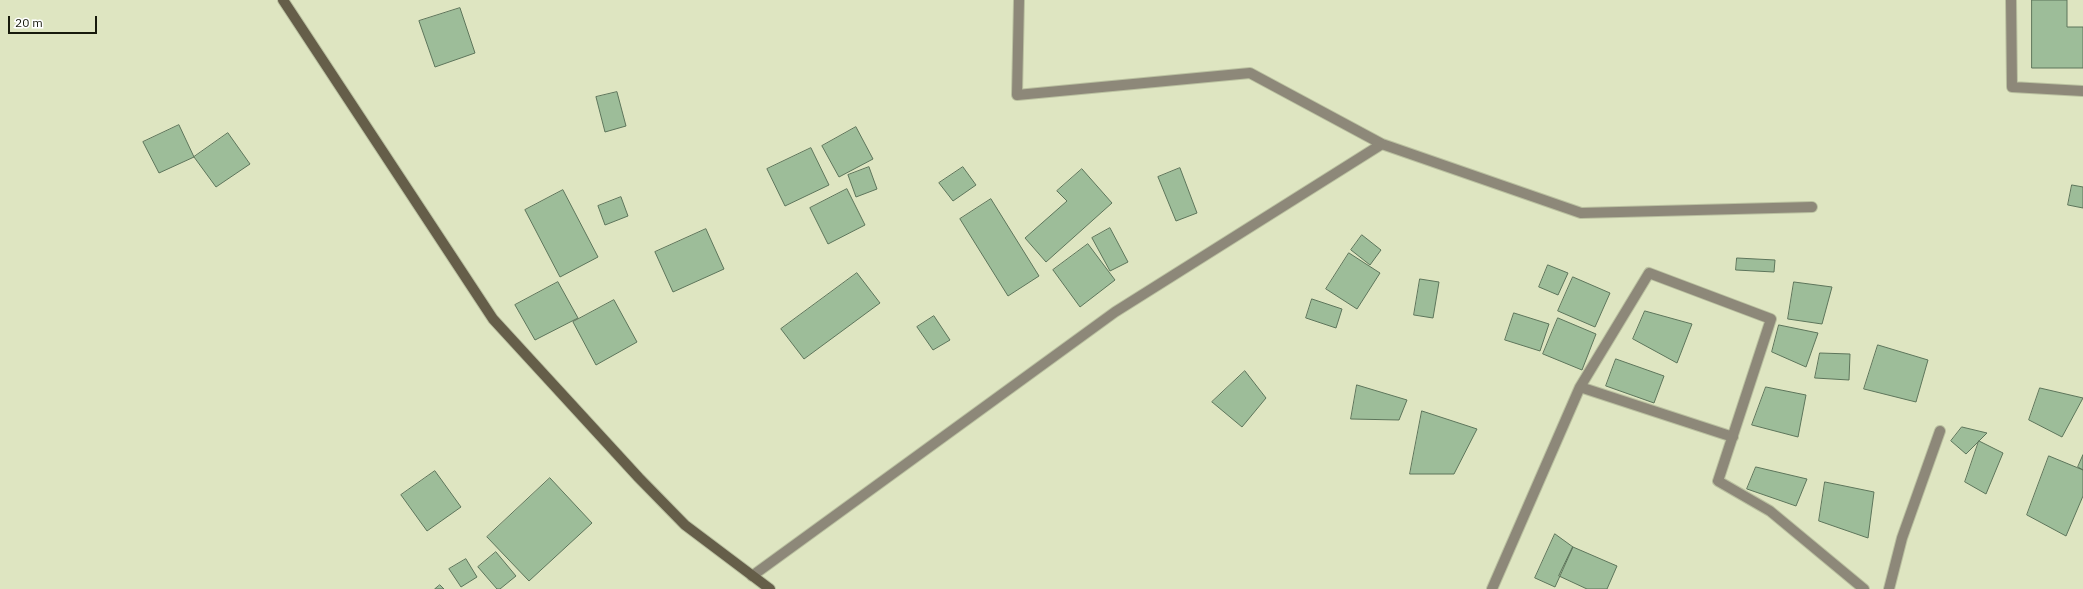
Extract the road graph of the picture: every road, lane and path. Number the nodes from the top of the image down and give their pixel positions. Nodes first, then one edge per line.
1 (283, 0) edge
2 (1018, 0) edge
3 (2011, 0) edge
4 (2083, 91) edge
5 (1382, 144) junction
6 (1812, 207) dead end
7 (1580, 387) junction
8 (1940, 431) dead end
9 (1733, 437) junction
10 (752, 576) junction
11 (770, 589) edge
12 (1492, 589) edge
13 (1864, 589) edge
14 (1889, 589) edge

1 - 10 street
2 - 5 street
3 - 4 street
5 - 6 street
5 - 10 street
7 - 9 street
7 - 9 street
7 - 12 street
8 - 14 street
9 - 13 street
10 - 11 street

